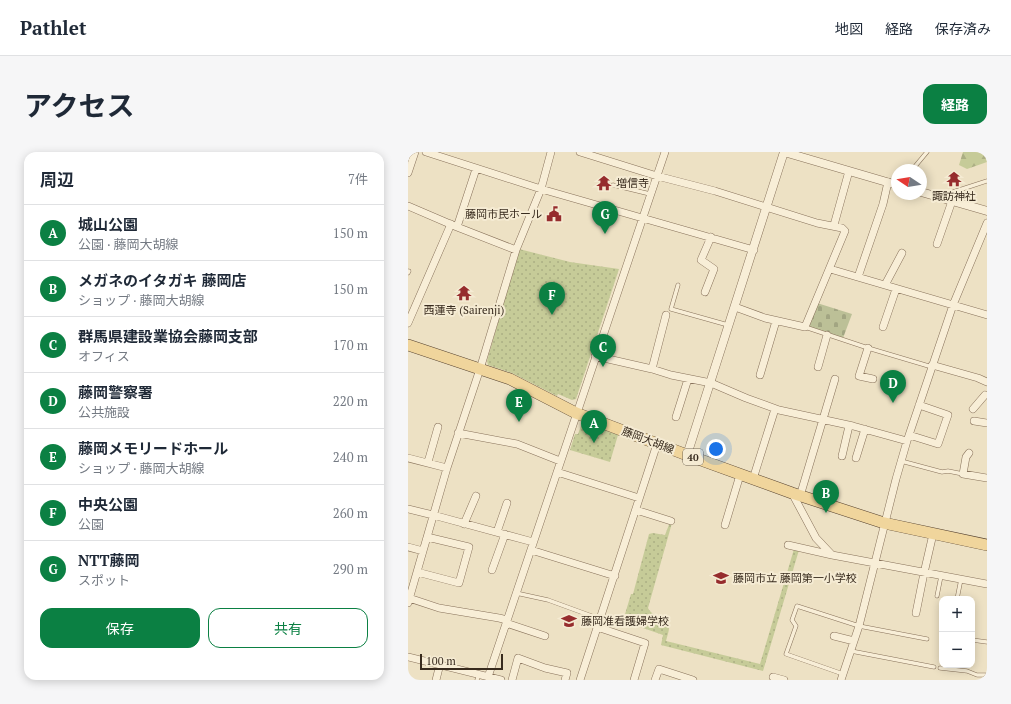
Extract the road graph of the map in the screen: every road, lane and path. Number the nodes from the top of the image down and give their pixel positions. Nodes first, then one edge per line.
1 (415, 152) edge
2 (426, 152) edge
3 (551, 152) edge
4 (580, 152) edge
5 (665, 152) edge
6 (784, 152) edge
7 (927, 152) edge
8 (917, 164) edge
9 (476, 169) junction
10 (849, 171) junction
11 (408, 173) edge
12 (656, 176) junction
13 (987, 181) edge
14 (888, 182) junction
15 (891, 183) edge
16 (613, 185) dead end
17 (541, 189) junction
18 (650, 194) junction
19 (927, 194) edge
20 (949, 200) junction
21 (408, 206) edge
22 (767, 208) junction
23 (987, 211) edge
24 (642, 217) junction
25 (987, 223) edge
26 (834, 225) junction
27 (454, 226) junction
28 (711, 237) junction
29 (937, 244) dead end
30 (516, 250) junction
31 (754, 250) junction
32 (902, 253) dead end
33 (830, 270) junction
34 (858, 278) junction
35 (678, 285) dead end
36 (885, 285) junction
37 (896, 289) junction
38 (705, 292) dead end
39 (412, 304) edge
40 (953, 305) junction
41 (735, 307) junction
42 (666, 315) dead end
43 (987, 315) edge
44 (776, 321) junction
45 (408, 323) edge
46 (729, 325) junction
47 (805, 327) junction
48 (883, 327) dead end
49 (827, 334) junction
50 (408, 345) edge
51 (868, 348) junction
52 (595, 356) junction
53 (932, 366) junction
54 (818, 367) dead end
55 (480, 368) junction
56 (652, 369) junction
57 (760, 375) dead end
58 (688, 379) junction
59 (835, 379) dead end
60 (873, 380) dead end
61 (987, 382) edge
62 (711, 383) junction
63 (987, 388) edge
64 (986, 396) edge
65 (919, 406) junction
66 (775, 409) junction
67 (973, 409) dead end
68 (576, 412) junction
69 (676, 418) dead end
70 (823, 420) junction
71 (974, 421) dead end
72 (987, 423) edge
73 (849, 426) junction
74 (438, 427) dead end
75 (865, 430) junction
76 (458, 433) junction
77 (908, 438) junction
78 (657, 444) junction
79 (969, 453) dead end
80 (687, 455) junction
81 (842, 456) dead end
82 (408, 458) edge
83 (856, 458) dead end
84 (560, 461) junction
85 (901, 461) junction
86 (428, 462) junction
87 (447, 468) junction
88 (557, 472) junction
89 (963, 474) junction
90 (740, 475) junction
91 (987, 478) edge
92 (753, 479) junction
93 (796, 494) junction
94 (476, 496) dead end
95 (639, 498) junction
96 (507, 503) dead end
97 (408, 509) edge
98 (636, 510) junction
99 (433, 515) junction
100 (671, 521) dead end
101 (884, 523) junction
102 (464, 524) junction
103 (725, 525) dead end
104 (497, 532) junction
105 (505, 534) junction
106 (933, 534) junction
107 (427, 537) junction
108 (788, 545) dead end
109 (987, 545) edge
110 (532, 546) junction
111 (408, 547) edge
112 (423, 551) junction
113 (832, 555) junction
114 (875, 564) junction
115 (492, 570) dead end
116 (417, 572) junction
117 (924, 573) junction
118 (615, 576) junction
119 (941, 576) junction
120 (961, 580) junction
121 (987, 584) edge
122 (516, 593) junction
123 (937, 596) dead end
124 (958, 596) edge
125 (409, 600) edge
126 (916, 613) dead end
127 (600, 619) junction
128 (507, 622) junction
129 (859, 626) junction
130 (597, 627) junction
131 (545, 636) dead end
132 (834, 636) dead end
133 (927, 639) dead end
134 (975, 640) edge
135 (854, 641) junction
136 (987, 642) edge
137 (851, 651) junction
138 (408, 657) edge
139 (440, 664) junction
140 (934, 667) dead end
141 (940, 668) dead end
142 (987, 675) edge
143 (478, 677) edge
144 (488, 677) junction
145 (773, 677) dead end
146 (842, 677) edge
147 (436, 680) edge
148 (501, 680) edge
149 (512, 680) edge
150 (565, 680) edge
151 (580, 680) edge
152 (634, 680) edge
153 (655, 680) edge
154 (693, 680) edge
155 (784, 680) edge

1 - 11 street
2 - 9 street
3 - 17 street
4 - 12 street
5 - 12 street
6 - 10 street
6 - 22 street
7 - 8 lane
9 - 17 street
9 - 27 street
10 - 14 street
10 - 26 street
12 - 18 street
12 - 22 street
13 - 20 lane
14 - 15 street
14 - 34 street
16 - 18 lane
17 - 24 street
17 - 30 street
18 - 24 street
19 - 20 street
20 - 23 street
20 - 29 street
21 - 27 street
22 - 26 street
22 - 31 street
24 - 28 street
24 - 52 street
25 - 40 street
26 - 33 street
27 - 30 street
27 - 39 street
28 - 31 street
28 - 38 street
30 - 55 street
31 - 41 street
32 - 36 street
33 - 34 street
33 - 47 street
34 - 36 street
35 - 46 lane
36 - 37 street
37 - 40 street
37 - 48 street
39 - 45 street
40 - 43 street
40 - 53 street
41 - 44 street
41 - 46 street
42 - 56 street
44 - 47 street
44 - 57 street
46 - 62 street
47 - 49 lane
49 - 51 lane
49 - 54 street
50 - 55 main road, 藤岡大胡線 / 40
51 - 53 lane
51 - 60 street
52 - 56 street
52 - 68 street
53 - 61 street
53 - 65 street
55 - 68 main road, 藤岡大胡線 / 40
55 - 76 street
56 - 58 street
58 - 62 street
58 - 69 street
59 - 70 street
62 - 66 street
62 - 80 street
63 - 64 street
64 - 67 street
65 - 77 street
65 - 77 street
66 - 70 street
66 - 92 street
68 - 78 main road, 藤岡大胡線 / 40
68 - 84 street
70 - 73 street
70 - 93 street
71 - 72 street
73 - 75 street
73 - 81 street
74 - 86 street
75 - 77 street
75 - 83 street
76 - 84 street
76 - 87 street
77 - 85 street
78 - 80 main road, 藤岡大胡線 / 40
78 - 95 street
79 - 89 street
80 - 90 main road, 藤岡大胡線 / 40
82 - 86 street
84 - 88 street
85 - 89 lane
85 - 101 street
86 - 87 street
87 - 99 street
88 - 95 street
88 - 110 street
89 - 91 street
90 - 92 main road, 藤岡大胡線 / 40
90 - 103 street
92 - 93 main road, 藤岡大胡線 / 40
93 - 101 main road, 藤岡大胡線 / 40
93 - 113 street
94 - 102 street
95 - 98 street
96 - 104 street
97 - 99 street
98 - 100 street
98 - 118 street
99 - 102 street
99 - 107 street
101 - 106 main road, 藤岡大胡線 / 40
101 - 114 street
102 - 104 street
104 - 105 street
105 - 110 street
105 - 115 street
106 - 109 main road, 藤岡大胡線 / 40
106 - 117 street
107 - 112 street
107 - 116 street
108 - 113 street
110 - 118 street
110 - 122 street
111 - 112 street
112 - 116 street
113 - 114 street
114 - 117 street
114 - 129 street
116 - 125 street
117 - 119 street
117 - 126 street
118 - 127 street
119 - 120 street
119 - 123 lane
120 - 121 street
120 - 124 lane
122 - 127 lane
122 - 128 street
125 - 128 street
127 - 130 street
128 - 131 street
128 - 144 street
129 - 133 lane
129 - 135 street
129 - 146 lane
130 - 151 street
130 - 152 street
132 - 135 street
134 - 136 lane
135 - 137 street
137 - 140 lane
137 - 146 street
138 - 139 street
139 - 143 street
139 - 147 street
141 - 142 lane
143 - 144 street
144 - 148 street
145 - 155 street
149 - 150 street
153 - 154 street

